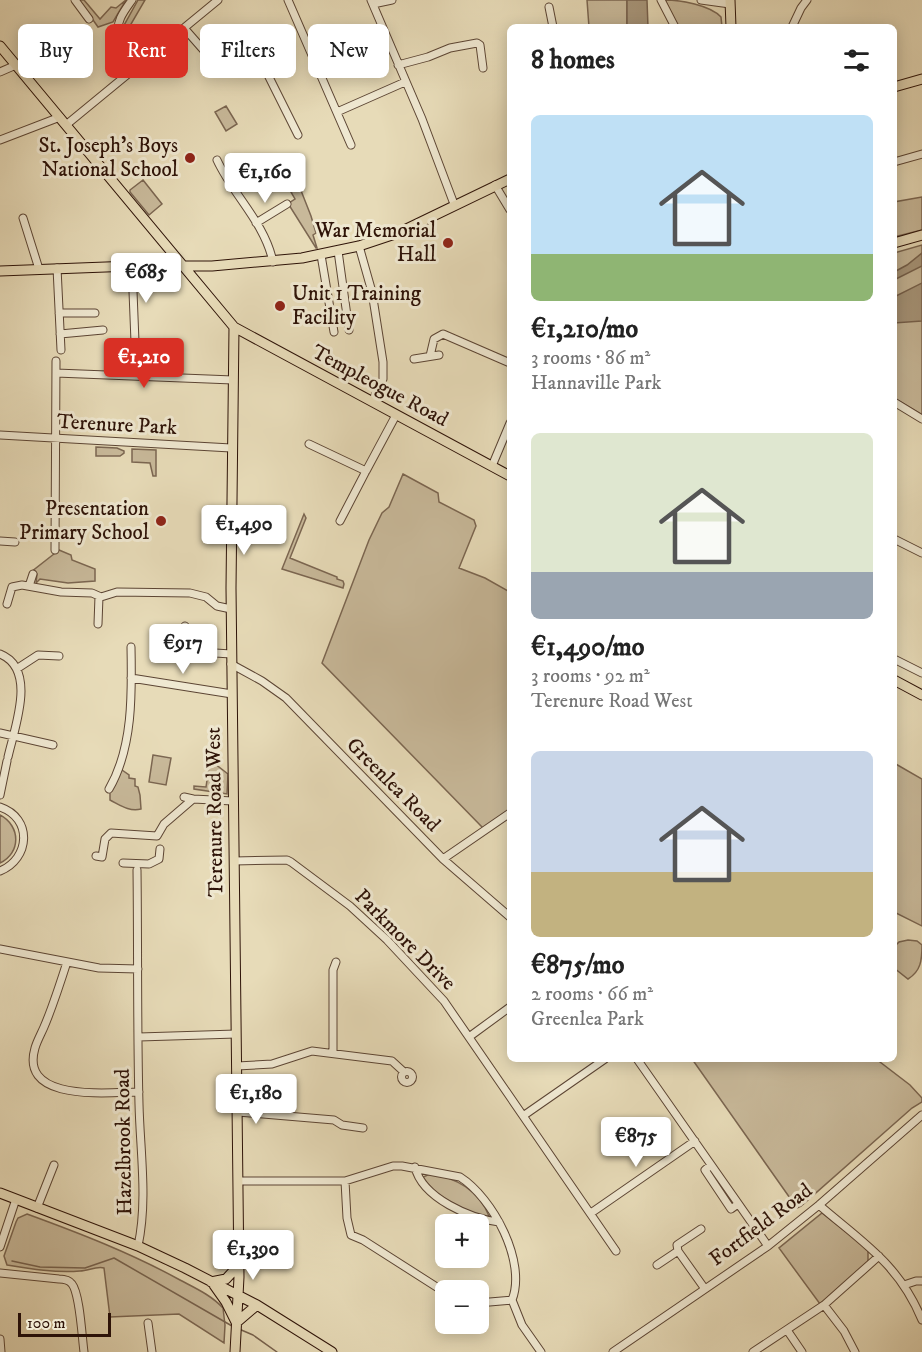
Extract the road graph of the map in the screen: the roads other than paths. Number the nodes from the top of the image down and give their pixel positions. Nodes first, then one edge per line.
1 (75, 0) edge
2 (132, 0) edge
3 (218, 0) edge
4 (288, 0) edge
5 (392, 0) edge
6 (662, 0) edge
7 (701, 0) edge
8 (807, 0) edge
9 (372, 2) edge
10 (730, 2) edge
11 (549, 7) dead end
12 (89, 19) dead end
13 (118, 24) edge
14 (552, 24) edge
15 (674, 24) edge
16 (731, 24) edge
17 (793, 24) edge
18 (188, 26) edge
19 (188, 32) edge
20 (0, 46) edge
21 (16, 65) junction
22 (398, 65) junction
23 (483, 68) dead end
24 (0, 72) edge
25 (120, 78) edge
26 (922, 79) edge
27 (405, 82) junction
28 (897, 86) edge
29 (337, 112) junction
30 (63, 121) junction
31 (298, 135) dead end
32 (0, 140) edge
33 (351, 145) dead end
34 (922, 154) edge
35 (217, 160) dead end
36 (897, 161) edge
37 (507, 179) edge
38 (495, 185) junction
39 (287, 204) dead end
40 (454, 204) junction
41 (507, 205) edge
42 (23, 218) dead end
43 (256, 223) junction
44 (922, 236) edge
45 (897, 242) edge
46 (359, 246) junction
47 (338, 251) junction
48 (321, 255) junction
49 (273, 262) junction
50 (132, 266) junction
51 (183, 266) junction
52 (212, 266) junction
53 (57, 268) junction
54 (39, 269) junction
55 (0, 271) edge
56 (199, 285) junction
57 (59, 313) junction
58 (95, 313) dead end
59 (234, 327) junction
60 (103, 330) dead end
61 (349, 330) dead end
62 (334, 332) dead end
63 (60, 334) junction
64 (135, 342) dead end
65 (61, 350) dead end
66 (439, 355) dead end
67 (430, 356) junction
68 (414, 359) dead end
69 (57, 361) dead end
70 (507, 362) edge
71 (56, 373) junction
72 (233, 380) junction
73 (372, 402) junction
74 (897, 404) edge
75 (396, 415) junction
76 (922, 419) edge
77 (507, 430) edge
78 (0, 435) edge
79 (56, 439) junction
80 (309, 444) dead end
81 (231, 448) junction
82 (492, 466) junction
83 (366, 471) junction
84 (507, 474) edge
85 (340, 521) dead end
86 (897, 540) edge
87 (0, 542) edge
88 (15, 542) dead end
89 (55, 550) dead end
90 (922, 553) edge
91 (33, 574) dead end
92 (29, 586) junction
93 (99, 596) junction
94 (7, 604) dead end
95 (231, 609) junction
96 (98, 624) dead end
97 (185, 626) dead end
98 (131, 647) dead end
99 (0, 654) edge
100 (59, 656) dead end
101 (231, 659) junction
102 (897, 660) edge
103 (18, 668) junction
104 (922, 673) edge
105 (253, 677) junction
106 (131, 678) junction
107 (232, 679) junction
108 (897, 682) edge
109 (232, 694) junction
110 (922, 695) edge
111 (0, 734) edge
112 (12, 736) junction
113 (53, 745) dead end
114 (109, 789) dead end
115 (0, 795) edge
116 (184, 797) dead end
117 (193, 799) junction
118 (233, 801) junction
119 (0, 807) edge
120 (507, 815) edge
121 (160, 849) dead end
122 (96, 856) dead end
123 (443, 859) junction
124 (234, 861) junction
125 (123, 863) dead end
126 (137, 870) dead end
127 (0, 871) edge
128 (507, 914) edge
129 (0, 950) edge
130 (67, 962) junction
131 (336, 962) dead end
132 (138, 969) junction
133 (507, 1009) edge
134 (236, 1034) junction
135 (469, 1036) junction
136 (139, 1037) junction
137 (333, 1053) junction
138 (601, 1062) edge
139 (639, 1062) edge
140 (237, 1066) junction
141 (404, 1072) dead end
142 (139, 1092) junction
143 (238, 1112) junction
144 (922, 1115) edge
145 (523, 1116) junction
146 (363, 1128) dead end
147 (695, 1141) junction
148 (54, 1165) dead end
149 (415, 1167) junction
150 (238, 1181) junction
151 (345, 1181) junction
152 (0, 1193) edge
153 (16, 1199) junction
154 (819, 1206) junction
155 (37, 1208) junction
156 (591, 1213) junction
157 (499, 1222) junction
158 (701, 1229) dead end
159 (138, 1246) junction
160 (768, 1246) junction
161 (0, 1247) edge
162 (616, 1251) dead end
163 (678, 1251) junction
164 (879, 1256) junction
165 (657, 1265) dead end
166 (238, 1266) junction
167 (0, 1274) edge
168 (922, 1281) edge
169 (211, 1282) junction
170 (904, 1285) junction
171 (435, 1286) edge
172 (705, 1289) junction
173 (239, 1296) junction
174 (512, 1300) junction
175 (489, 1303) edge
176 (257, 1305) junction
177 (824, 1305) junction
178 (922, 1320) edge
179 (148, 1323) dead end
180 (237, 1327) junction
181 (787, 1330) junction
182 (0, 1339) edge
183 (1, 1352) edge
184 (84, 1352) edge
185 (152, 1352) edge
186 (235, 1352) edge
187 (332, 1352) edge
188 (541, 1352) edge
189 (613, 1352) edge
190 (753, 1352) edge
191 (802, 1352) edge
192 (855, 1352) edge

1 - 12 street
2 - 13 street
3 - 18 street
4 - 29 street
5 - 9 street
6 - 15 street
7 - 10 street
8 - 17 street
9 - 22 street
10 - 16 main road
11 - 14 street
19 - 31 street
20 - 21 main road
21 - 24 street
21 - 30 main road
22 - 23 street
22 - 27 street
25 - 30 street
26 - 28 main road
27 - 29 street
27 - 40 street
29 - 33 street
30 - 32 street
30 - 51 main road
34 - 36 street
35 - 43 street
37 - 38 main road
38 - 40 main road
38 - 41 street
39 - 43 street
40 - 46 main road
42 - 54 street
43 - 49 street
44 - 45 main road
46 - 47 main road
46 - 73 street
47 - 48 main road
47 - 61 street
48 - 49 main road
48 - 62 street
49 - 52 main road
50 - 51 main road
50 - 53 main road
50 - 64 street
51 - 52 main road
51 - 56 main road
52 - 56 main road
53 - 54 main road
53 - 57 street
54 - 55 main road
56 - 59 main road
57 - 58 street
57 - 63 street
59 - 72 main road, Terenure Road West
59 - 73 main road, Templeogue Road
60 - 63 street
63 - 65 street
66 - 67 street
67 - 68 street
67 - 70 street
69 - 71 street
71 - 72 street
71 - 79 street
72 - 81 main road, Terenure Road West
73 - 75 main road, Templeogue Road
74 - 76 street
75 - 82 main road, Templeogue Road
75 - 83 street
77 - 82 street
78 - 79 street, Terenure Park
79 - 81 street, Terenure Park
79 - 89 street
80 - 83 street
81 - 95 main road, Terenure Road West
82 - 84 main road, Templeogue Road
83 - 85 street
86 - 90 street
87 - 88 street
91 - 92 street
92 - 93 street
92 - 94 street
93 - 95 street
93 - 96 street
95 - 101 main road, Terenure Road West
97 - 101 street
98 - 106 street
99 - 103 street
100 - 103 street
101 - 105 street, Greenlea Road
101 - 107 main road, Terenure Road West
102 - 104 street
103 - 112 street
105 - 107 street
105 - 123 street, Greenlea Road
106 - 109 street
106 - 114 street
107 - 109 main road, Terenure Road West
108 - 110 main road
109 - 118 main road, Terenure Road West
111 - 112 street
112 - 113 street
112 - 115 street
116 - 117 street
117 - 118 street
117 - 122 street
118 - 124 main road, Terenure Road West
119 - 127 street
120 - 123 street
121 - 125 street
123 - 128 street, Greenlea Road
124 - 134 main road, Terenure Road West
124 - 135 street, Parkmore Drive
126 - 132 street, Hazelbrook Road
129 - 130 street
130 - 132 street
130 - 142 street
131 - 137 street
132 - 136 street, Hazelbrook Road
133 - 135 street
134 - 136 street
134 - 140 main road, Terenure Road West
135 - 145 street, Parkmore Drive
136 - 142 street, Hazelbrook Road
137 - 140 street
137 - 141 street
138 - 145 street
139 - 147 street
140 - 143 main road, Terenure Road West
142 - 159 street, Hazelbrook Road
143 - 146 street
143 - 150 main road, Terenure Road West
144 - 154 street, Fortfield Road
145 - 156 street, Parkmore Drive
147 - 156 street
147 - 160 street
148 - 155 street
149 - 151 street
149 - 157 street
149 - 157 street
150 - 151 street
150 - 166 main road, Terenure Road West
151 - 171 street
152 - 153 main road
153 - 155 main road
153 - 161 street
154 - 160 street, Fortfield Road
154 - 164 street
155 - 159 main road
156 - 162 street, Parkmore Drive
157 - 174 street
158 - 163 street
159 - 169 main road
160 - 172 street, Fortfield Road
163 - 165 street
163 - 172 street
164 - 170 street
164 - 177 street
166 - 169 main road
166 - 173 main road, Terenure Road West
167 - 184 street
168 - 170 street
169 - 173 main road
169 - 180 main road
170 - 178 street
172 - 189 street, Fortfield Road
173 - 176 main road
173 - 180 main road, Terenure Road West
174 - 175 street
174 - 188 street
176 - 180 main road
176 - 187 main road
177 - 181 street
177 - 192 street
179 - 185 street
180 - 186 main road, Terenure Road West
181 - 190 street
181 - 191 street
182 - 183 street

